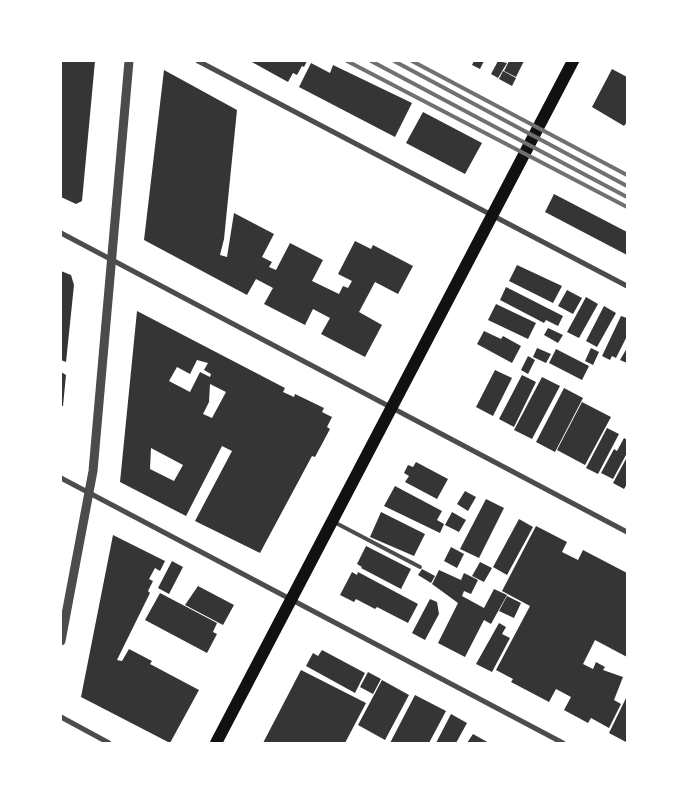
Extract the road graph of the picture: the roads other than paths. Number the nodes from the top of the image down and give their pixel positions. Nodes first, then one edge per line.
1 (129, 61) edge
2 (198, 61) edge
3 (573, 61) edge
4 (492, 216) junction
5 (61, 233) edge
6 (111, 259) junction
7 (627, 286) edge
8 (392, 408) junction
9 (61, 478) edge
10 (89, 492) junction
11 (332, 521) junction
12 (627, 532) edge
13 (420, 567) dead end
14 (291, 599) junction
15 (61, 641) edge
16 (61, 718) edge
17 (109, 743) edge
18 (216, 743) edge
19 (563, 743) edge

1 - 6 street
2 - 4 street
3 - 4 main road
4 - 7 street
4 - 8 main road
5 - 6 street
6 - 8 street
6 - 10 street
8 - 11 main road
8 - 12 street
9 - 10 street
10 - 14 street
10 - 15 street
11 - 13 lane
11 - 14 main road
14 - 18 main road
14 - 19 street
16 - 17 street

